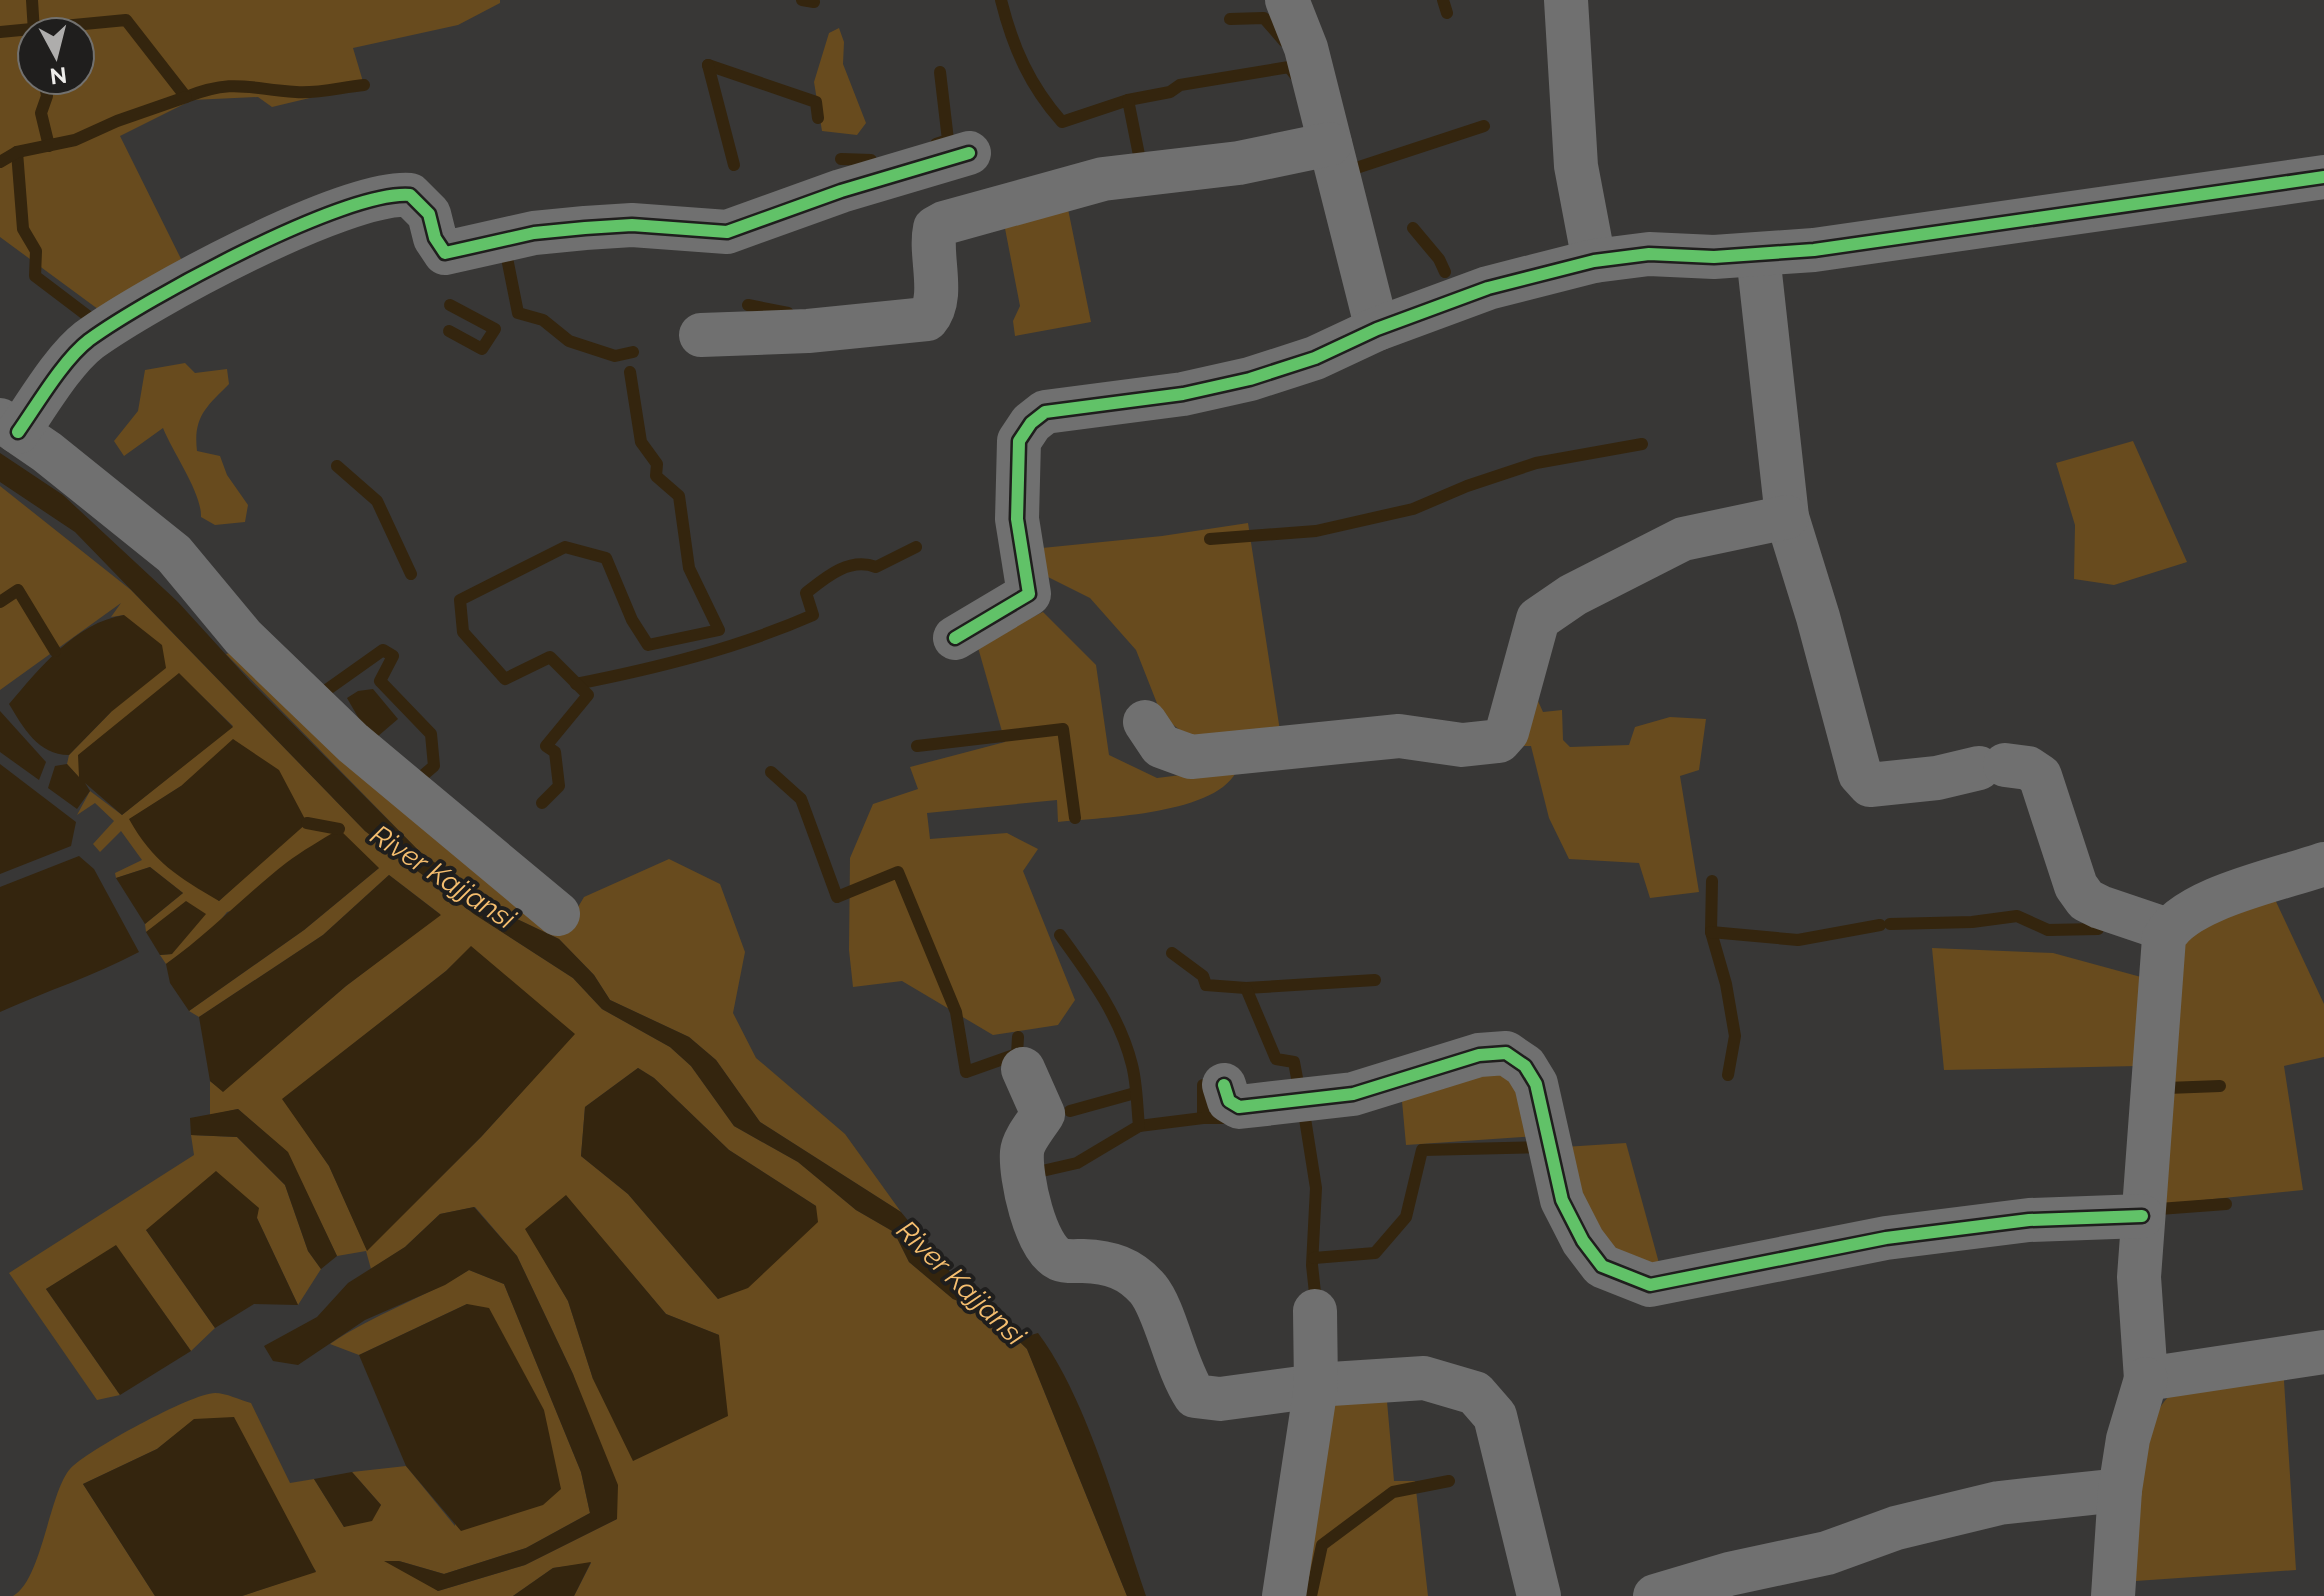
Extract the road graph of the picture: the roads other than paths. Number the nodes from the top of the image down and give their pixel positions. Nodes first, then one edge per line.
1 (1287, 0) edge
2 (1566, 0) edge
3 (1330, 144) junction
4 (969, 153) dead end
5 (2324, 177) edge
6 (1758, 255) junction
7 (1594, 261) junction
8 (1377, 329) junction
9 (701, 335) dead end
10 (9, 426) edge
11 (1787, 517) junction
12 (955, 638) dead end
13 (1145, 722) dead end
14 (2324, 864) edge
15 (558, 914) dead end
16 (2168, 930) junction
17 (1023, 1069) dead end
18 (1224, 1085) dead end
19 (2142, 1216) junction
20 (1315, 1311) dead end
21 (2324, 1352) edge
22 (2146, 1379) junction
23 (1316, 1386) junction
24 (2120, 1490) junction
25 (1284, 1596) edge
26 (1539, 1596) edge
27 (1655, 1596) edge
28 (2113, 1596) edge

1 - 3 street
2 - 7 street
3 - 8 street
3 - 9 street
4 - 10 street
5 - 6 street
6 - 7 street
6 - 11 street
7 - 8 street
8 - 12 street
10 - 15 street
11 - 13 street
11 - 16 street
14 - 16 street
16 - 19 street
17 - 23 street
18 - 19 street
19 - 22 street
20 - 23 street
21 - 22 street
22 - 24 street
23 - 25 street
23 - 26 street
24 - 27 street
24 - 28 street

